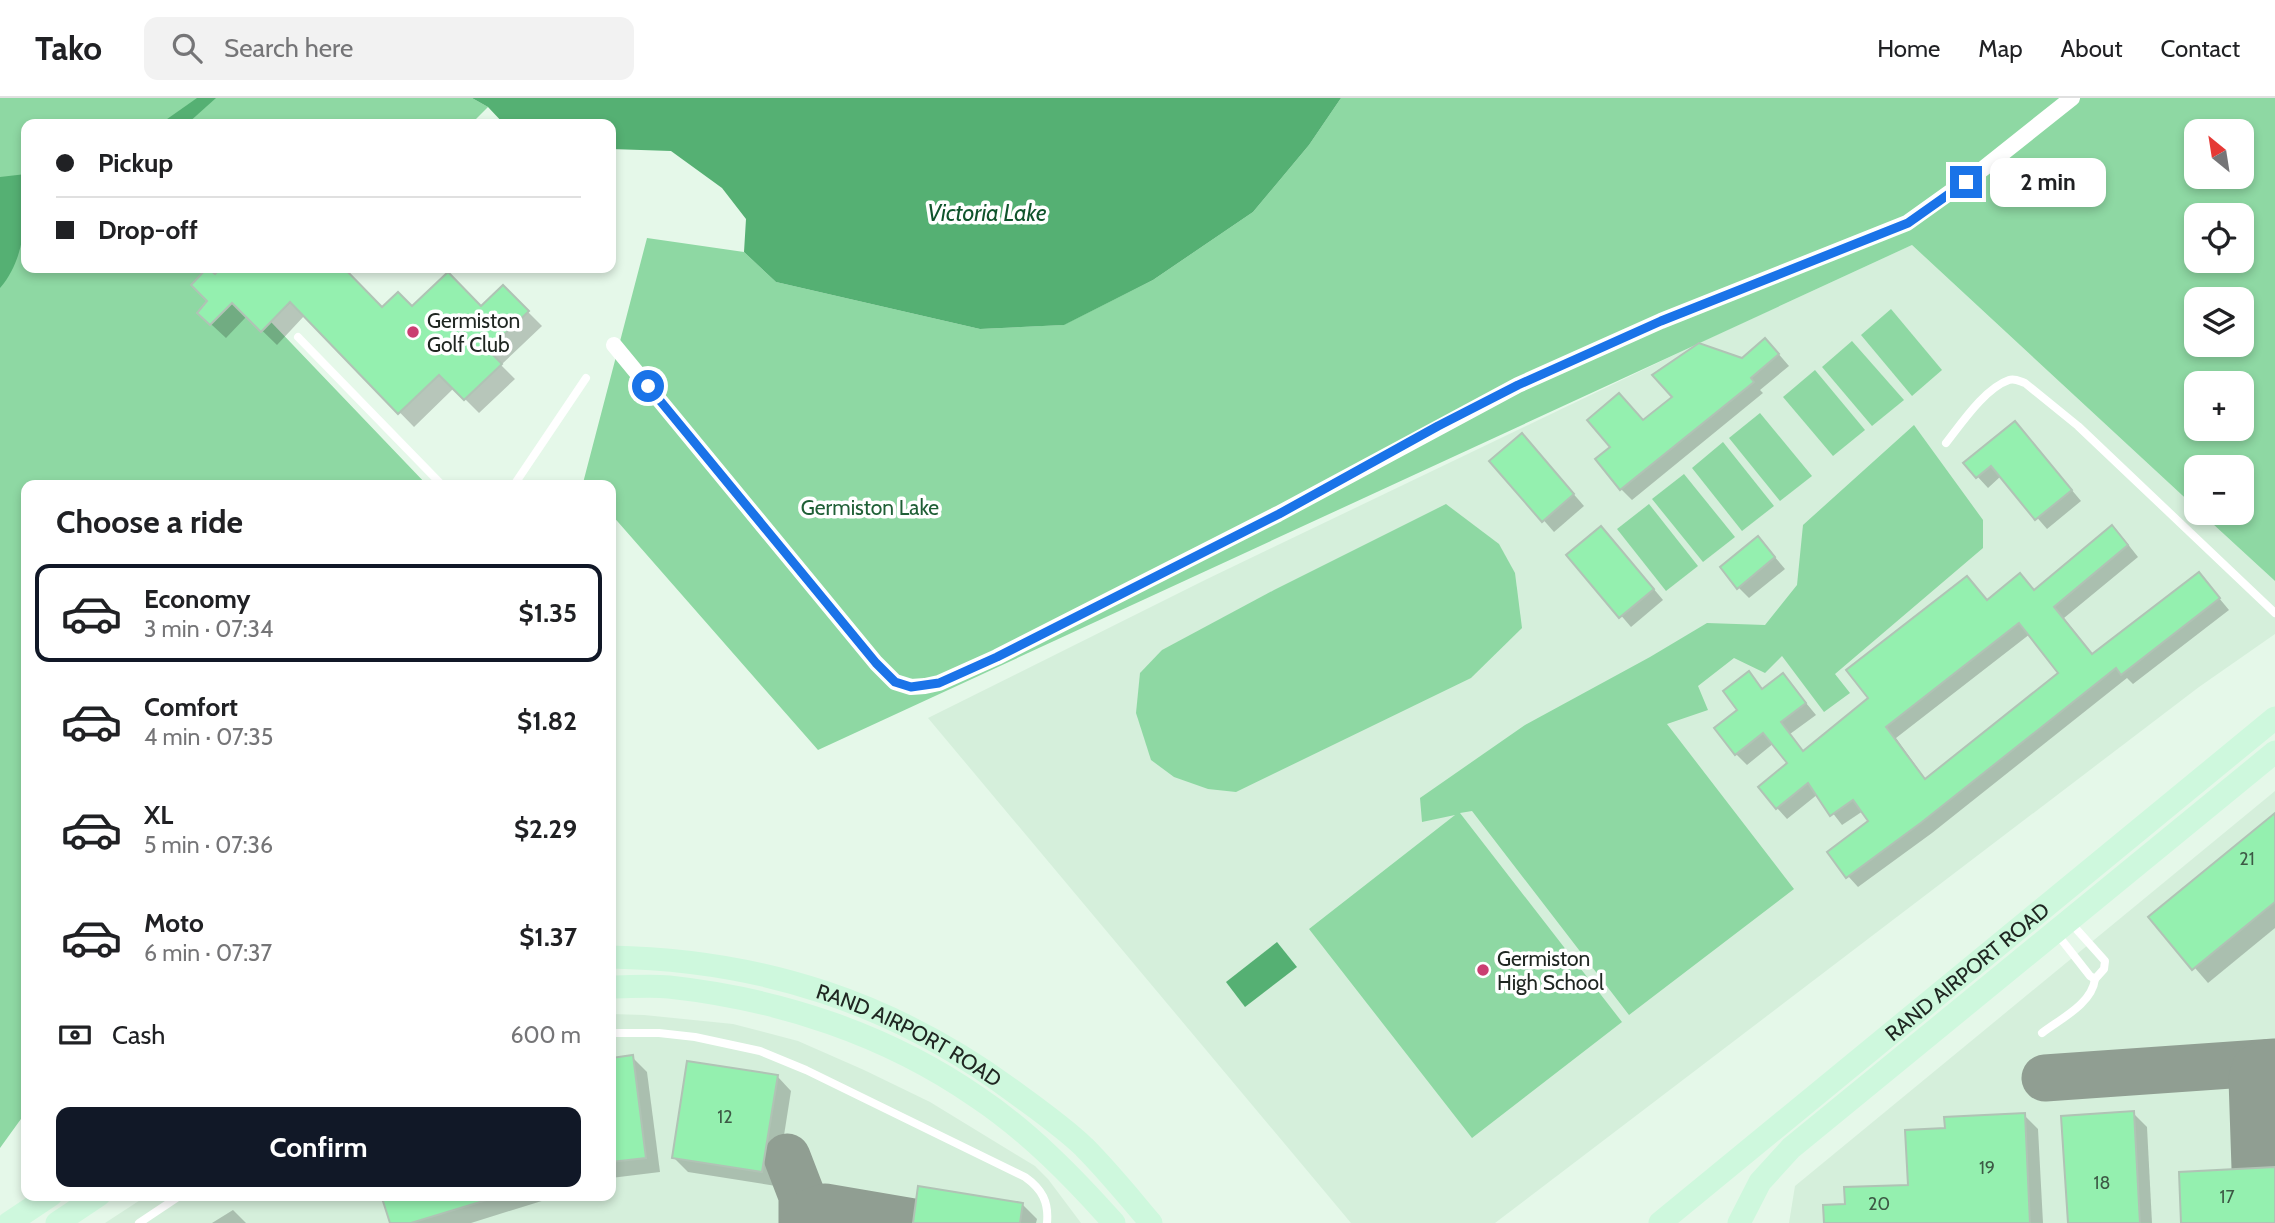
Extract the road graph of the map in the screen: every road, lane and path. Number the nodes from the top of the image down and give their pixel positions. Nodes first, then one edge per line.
1 (2072, 98) edge
2 (298, 337) dead end
3 (614, 345) dead end
4 (586, 378) dead end
5 (1946, 443) dead end
6 (437, 480) edge
7 (517, 480) edge
8 (2275, 613) edge
9 (2275, 718) edge
10 (2275, 752) edge
11 (2033, 916) junction
12 (2067, 922) junction
13 (616, 957) edge
14 (2095, 979) junction
15 (616, 987) edge
16 (616, 1033) edge
17 (2042, 1033) dead end
18 (42, 1201) edge
19 (88, 1201) edge
20 (172, 1201) edge
21 (9, 1223) edge
22 (57, 1223) edge
23 (139, 1223) edge
24 (1047, 1223) edge
25 (1114, 1223) edge
26 (1151, 1223) edge
27 (1660, 1223) edge
28 (1739, 1223) edge

1 - 3 street
2 - 6 lane
4 - 7 lane
5 - 8 lane
9 - 11 street, RAND AIRPORT ROAD
10 - 12 street, RAND AIRPORT ROAD
11 - 12 street
11 - 27 street, RAND AIRPORT ROAD
12 - 14 lane
12 - 14 lane
12 - 28 street, RAND AIRPORT ROAD
13 - 26 street, RAND AIRPORT ROAD
14 - 17 lane
15 - 25 street, RAND AIRPORT ROAD
16 - 24 lane
18 - 21 street
19 - 22 street
20 - 23 lane

